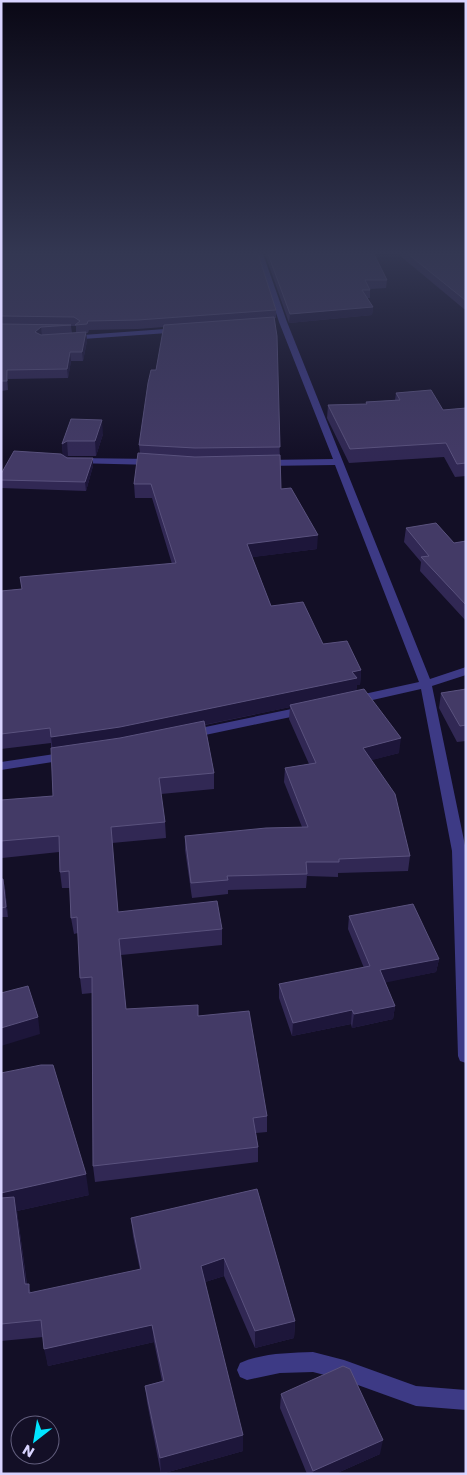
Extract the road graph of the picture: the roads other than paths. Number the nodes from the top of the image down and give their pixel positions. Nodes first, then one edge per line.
1 (279, 323) edge
2 (192, 329) edge
3 (60, 334) edge
4 (68, 461) edge
5 (166, 462) edge
6 (339, 462) junction
7 (253, 464) edge
8 (466, 671) edge
9 (426, 684) junction
10 (341, 702) edge
11 (322, 706) edge
12 (180, 736) edge
13 (84, 754) edge
14 (1, 766) edge
15 (464, 937) edge
16 (466, 1056) edge
17 (246, 1370) dead end
18 (466, 1400) edge

1 - 6 street
2 - 3 street
4 - 5 street
6 - 7 street
6 - 9 street
8 - 9 street
9 - 10 street
9 - 15 street
11 - 12 street
13 - 14 street
15 - 16 street
17 - 18 street

